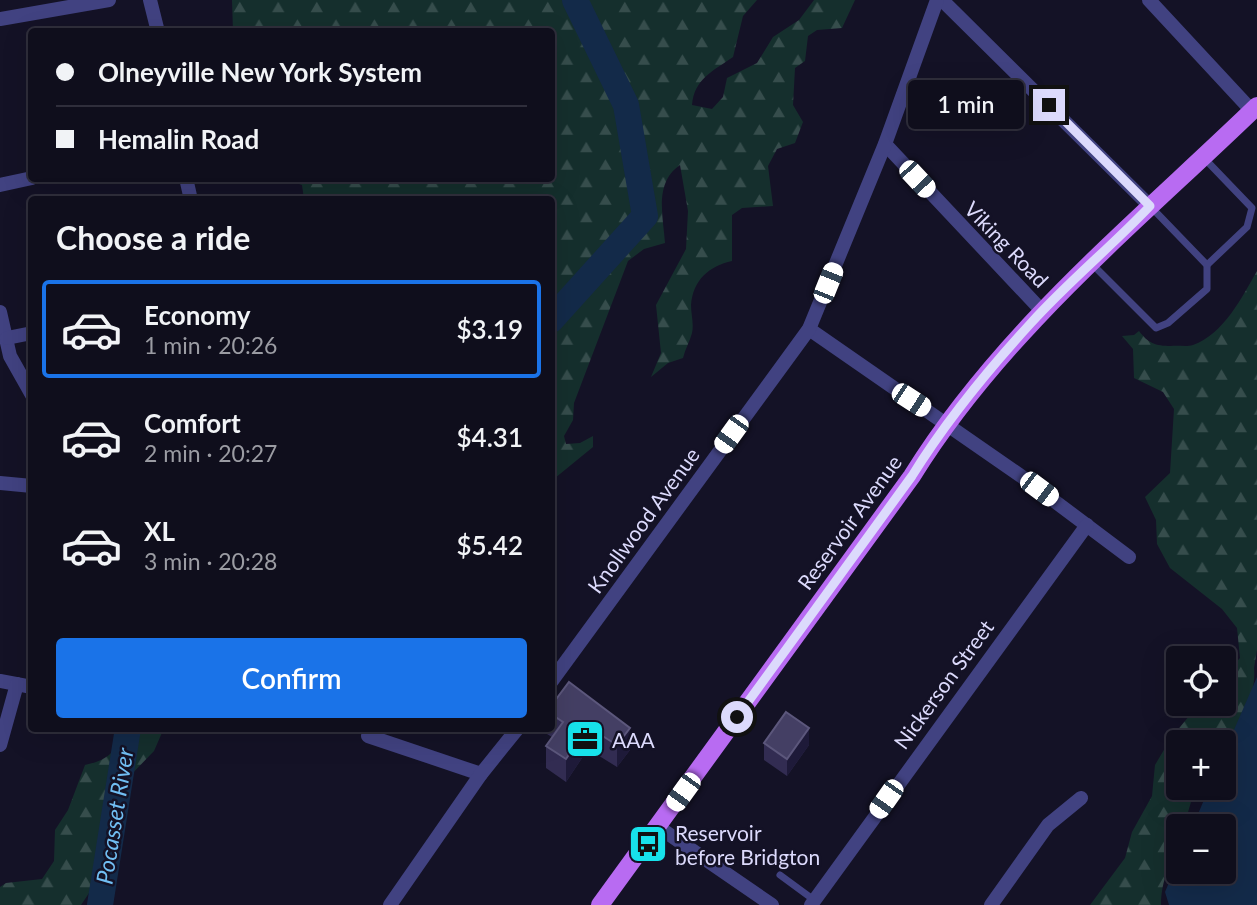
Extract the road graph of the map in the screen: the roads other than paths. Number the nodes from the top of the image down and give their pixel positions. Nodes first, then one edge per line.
1 (109, 0) edge
2 (150, 0) edge
3 (937, 0) edge
4 (942, 0) edge
5 (1149, 0) edge
6 (0, 19) edge
7 (157, 28) edge
8 (1254, 108) edge
9 (885, 144) junction
10 (1203, 156) junction
11 (28, 179) edge
12 (0, 185) edge
13 (1150, 206) junction
14 (1091, 264) junction
15 (1207, 265) junction
16 (1042, 311) junction
17 (3, 325) edge
18 (809, 330) junction
19 (28, 332) edge
20 (28, 389) edge
21 (948, 424) junction
22 (0, 482) edge
23 (28, 486) edge
24 (1087, 525) junction
25 (1129, 557) dead end
26 (555, 677) edge
27 (0, 681) edge
28 (24, 685) edge
29 (515, 732) edge
30 (368, 736) dead end
31 (0, 745) edge
32 (481, 774) junction
33 (1081, 798) dead end
34 (657, 827) junction
35 (780, 875) dead end
36 (745, 889) junction
37 (813, 903) edge
38 (390, 905) edge
39 (600, 905) edge
40 (748, 905) edge
41 (772, 905) edge
42 (990, 905) edge

1 - 6 street
2 - 7 street
3 - 9 street, Knollwood Avenue
4 - 13 street
5 - 8 street
8 - 10 main road, Reservoir Avenue
9 - 16 street, Viking Road
9 - 18 street, Knollwood Avenue
10 - 13 main road, Reservoir Avenue
10 - 15 lane
11 - 12 street
13 - 14 main road, Reservoir Avenue
13 - 15 lane
14 - 15 lane
14 - 16 main road, Reservoir Avenue
16 - 21 main road, Reservoir Avenue
17 - 19 street
17 - 20 street
18 - 21 street
18 - 26 street, Knollwood Avenue
21 - 24 street
21 - 34 main road, Reservoir Avenue
22 - 23 street
24 - 25 street
24 - 37 street, Nickerson Street
27 - 28 street
28 - 31 street
29 - 32 street
30 - 32 street
32 - 38 street
33 - 42 street
34 - 36 street
34 - 39 main road, Reservoir Avenue
35 - 37 lane
36 - 40 street
36 - 41 street

